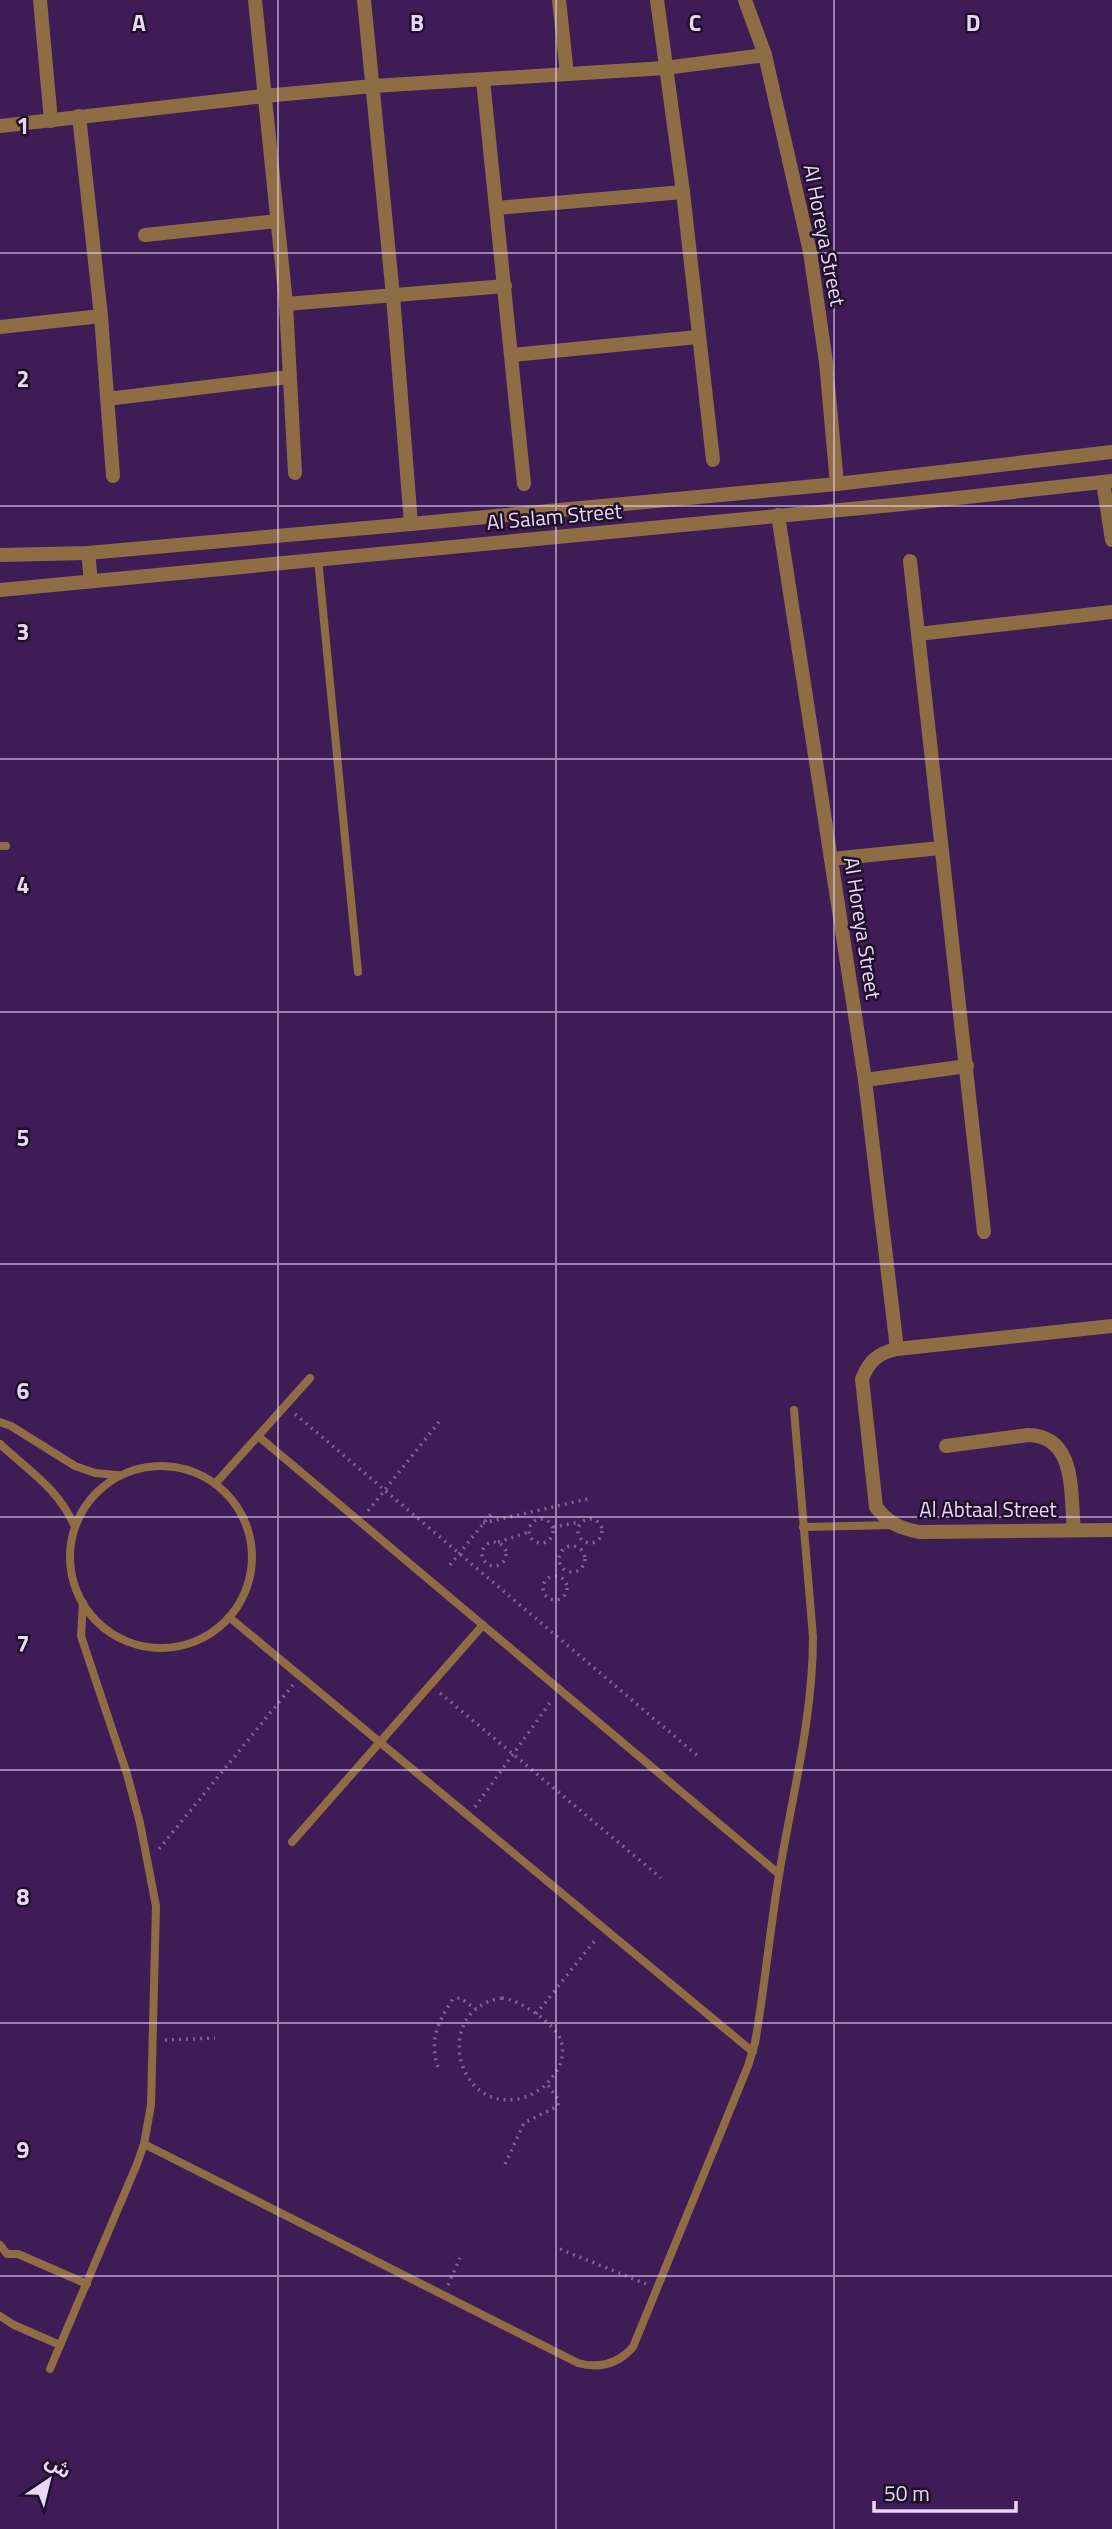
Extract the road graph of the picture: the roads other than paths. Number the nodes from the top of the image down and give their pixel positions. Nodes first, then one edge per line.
1 (40, 0) edge
2 (255, 0) edge
3 (364, 0) edge
4 (559, 0) edge
5 (657, 0) edge
6 (745, 0) edge
7 (765, 55) junction
8 (665, 68) junction
9 (567, 74) junction
10 (484, 80) junction
11 (373, 86) junction
12 (264, 96) junction
13 (79, 116) junction
14 (51, 121) junction
15 (0, 126) edge
16 (683, 192) junction
17 (497, 208) junction
18 (277, 221) junction
19 (145, 235) dead end
20 (505, 286) junction
21 (393, 296) junction
22 (286, 304) junction
23 (101, 316) junction
24 (0, 327) edge
25 (698, 337) junction
26 (512, 355) junction
27 (289, 377) junction
28 (107, 399) junction
29 (1112, 452) edge
30 (713, 460) dead end
31 (295, 473) dead end
32 (113, 476) dead end
33 (1107, 481) edge
34 (524, 484) dead end
35 (837, 484) junction
36 (778, 515) junction
37 (411, 524) junction
38 (1112, 540) edge
39 (88, 553) junction
40 (0, 555) edge
41 (318, 559) junction
42 (910, 561) dead end
43 (91, 581) junction
44 (0, 590) edge
45 (1112, 612) edge
46 (918, 634) junction
47 (940, 848) junction
48 (831, 859) junction
49 (358, 972) dead end
50 (967, 1066) junction
51 (865, 1080) junction
52 (984, 1232) dead end
53 (1112, 1326) edge
54 (897, 1349) junction
55 (310, 1378) dead end
56 (794, 1410) dead end
57 (0, 1422) edge
58 (258, 1436) junction
59 (0, 1444) edge
60 (946, 1446) dead end
61 (120, 1475) junction
62 (215, 1484) junction
63 (894, 1525) junction
64 (75, 1527) junction
65 (803, 1527) junction
66 (1074, 1530) junction
67 (1112, 1530) edge
68 (83, 1603) junction
69 (229, 1617) junction
70 (483, 1625) junction
71 (380, 1742) junction
72 (292, 1842) dead end
73 (779, 1874) junction
74 (753, 2052) junction
75 (144, 2144) junction
76 (0, 2245) edge
77 (7, 2255) junction
78 (0, 2261) edge
79 (87, 2284) junction
80 (0, 2316) edge
81 (60, 2345) junction
82 (50, 2369) dead end

1 - 14 street
2 - 12 street
3 - 11 street
4 - 9 street
5 - 8 street
6 - 7 street, Al Horeya Street
7 - 8 street
7 - 35 street, Al Horeya Street
8 - 9 street
8 - 16 street
9 - 10 street
10 - 11 street
10 - 17 street
11 - 12 street
11 - 21 street
12 - 13 street
12 - 18 street
13 - 14 street
13 - 23 street
14 - 15 street
16 - 17 street
16 - 25 street
17 - 20 street
18 - 19 street
18 - 22 street
20 - 21 street
20 - 26 street
21 - 22 street
21 - 37 street
22 - 27 street
23 - 24 street
23 - 28 street
25 - 26 street
25 - 30 street
26 - 34 street
27 - 28 street
27 - 31 street
28 - 32 street
29 - 35 street, Al Salam Street
33 - 36 street, Al Salam Street
33 - 38 street
35 - 37 street, Al Salam Street
36 - 41 street, Al Salam Street
36 - 48 street, Al Horeya Street
37 - 39 street, Al Salam Street
39 - 40 street, Al Salam Street
39 - 43 street
41 - 43 street, Al Salam Street
41 - 49 lane
42 - 46 street
43 - 44 street, Al Salam Street
45 - 46 street
46 - 47 street
47 - 48 street
47 - 50 street
48 - 51 street, Al Horeya Street
50 - 51 street
50 - 52 street
51 - 54 street, Al Horeya Street
53 - 54 street
54 - 63 street, Al Abtaal Street
55 - 58 lane
56 - 65 lane
57 - 61 lane
58 - 62 lane
58 - 70 lane
59 - 64 lane
60 - 66 street
61 - 62 lane
61 - 64 lane
62 - 69 lane
63 - 65 lane
63 - 66 street, Al Abtaal Street
64 - 68 lane
65 - 73 lane
66 - 67 street, Al Abtaal Street
68 - 69 lane
68 - 75 lane
69 - 71 lane
70 - 71 lane
70 - 73 lane
71 - 72 lane
71 - 74 lane
73 - 74 lane
74 - 75 lane
75 - 79 lane
76 - 77 lane
77 - 78 lane
77 - 79 lane
79 - 81 lane
80 - 81 lane
81 - 82 lane

